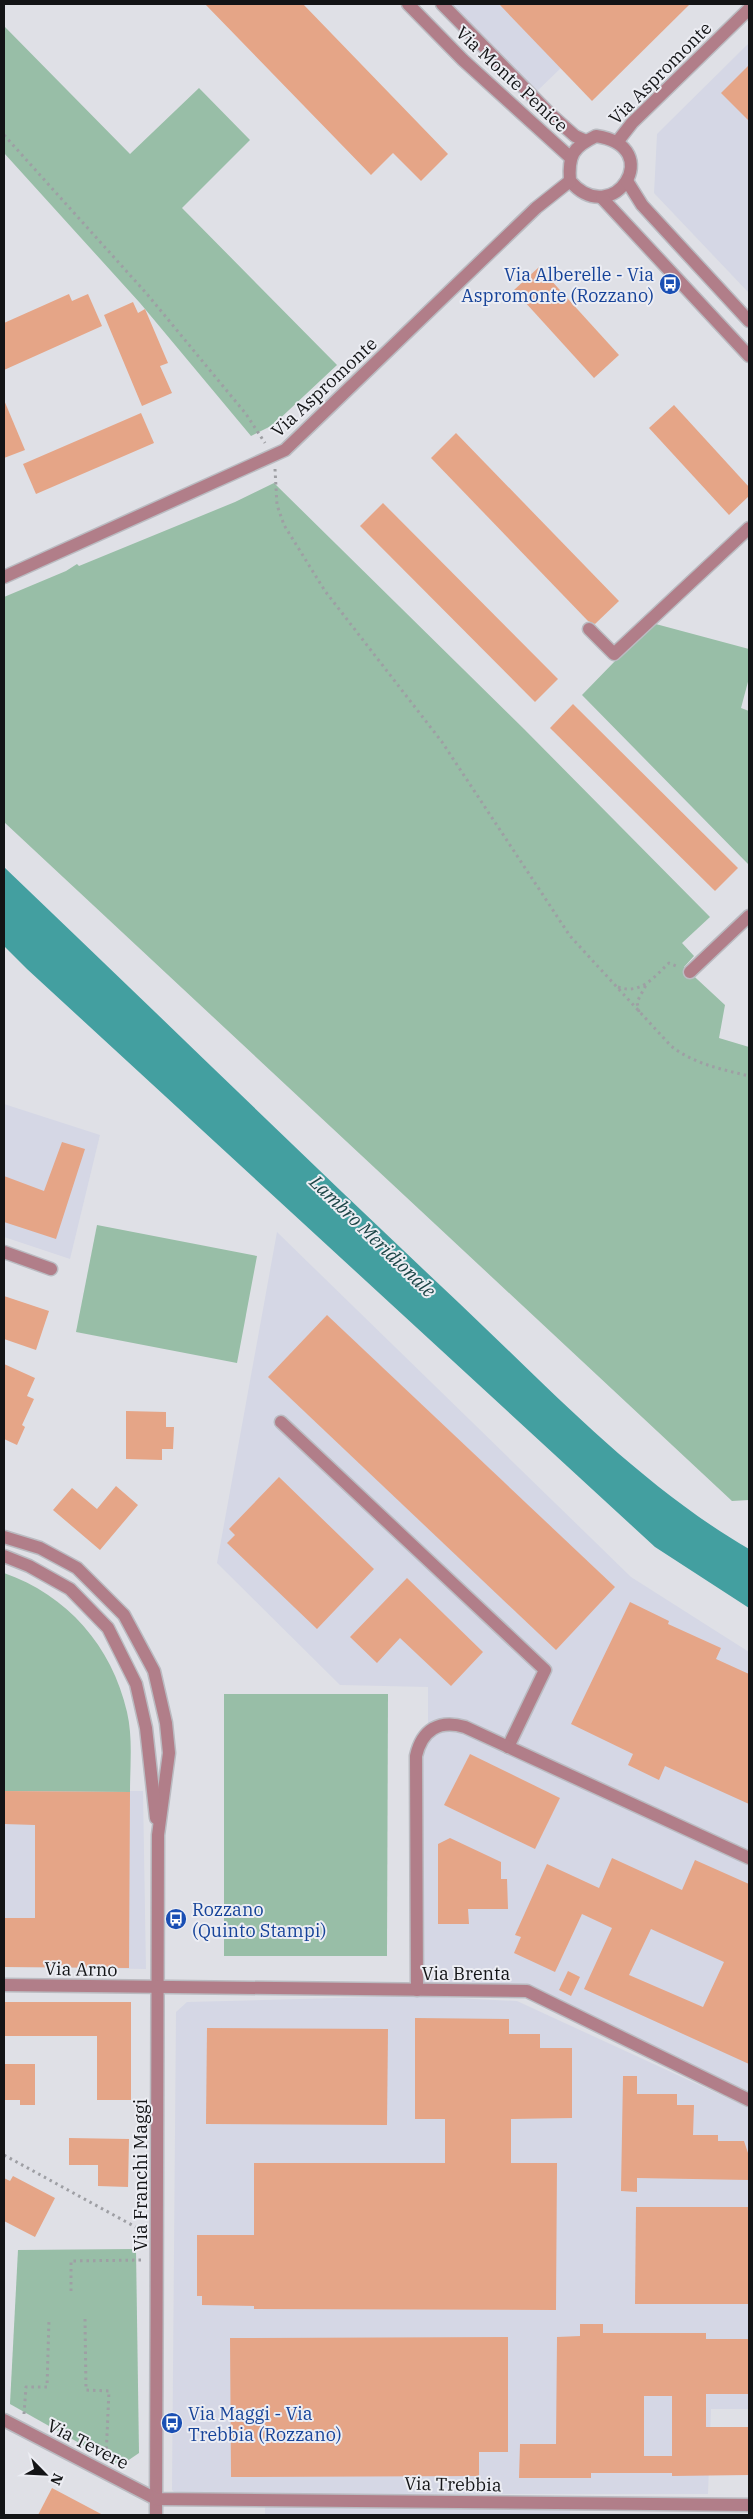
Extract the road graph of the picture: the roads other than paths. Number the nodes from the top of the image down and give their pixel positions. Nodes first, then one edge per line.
1 (408, 4) edge
2 (442, 4) edge
3 (749, 9) edge
4 (586, 141) junction
5 (618, 141) junction
6 (571, 158) junction
7 (627, 180) junction
8 (570, 181) junction
9 (602, 198) junction
10 (749, 321) edge
11 (749, 356) edge
12 (749, 528) edge
13 (4, 577) edge
14 (589, 628) dead end
15 (749, 916) edge
16 (690, 972) road end
17 (4, 1252) edge
18 (51, 1269) dead end
19 (281, 1422) dead end
20 (4, 1537) edge
21 (4, 1556) edge
22 (508, 1747) junction
23 (158, 1835) junction
24 (749, 1858) edge
25 (4, 1985) edge
26 (158, 1988) junction
27 (417, 1990) junction
28 (749, 2100) edge
29 (4, 2420) edge
30 (156, 2499) junction
31 (749, 2505) edge
32 (156, 2515) edge

1 - 6 street, Via Monte Penice
2 - 4 street, Via Monte Penice
3 - 5 street, Via Aspromonte
4 - 5 street
4 - 6 street
5 - 7 street
6 - 8 street
7 - 9 street
7 - 10 street
8 - 9 street
8 - 13 street, Via Aspromonte
9 - 11 street
12 - 14 street
15 - 16 street
17 - 18 street
19 - 22 street
20 - 23 street, Via Franchi Maggi
21 - 23 street, Via Franchi Maggi
22 - 24 street
22 - 27 street
23 - 26 street, Via Franchi Maggi
25 - 26 street, Via Arno
26 - 27 street, Via Brenta
26 - 30 street, Via Franchi Maggi
27 - 28 street, Via Brenta
29 - 30 street, Via Tevere
30 - 31 street, Via Trebbia
30 - 32 street, Via Franchi Maggi

